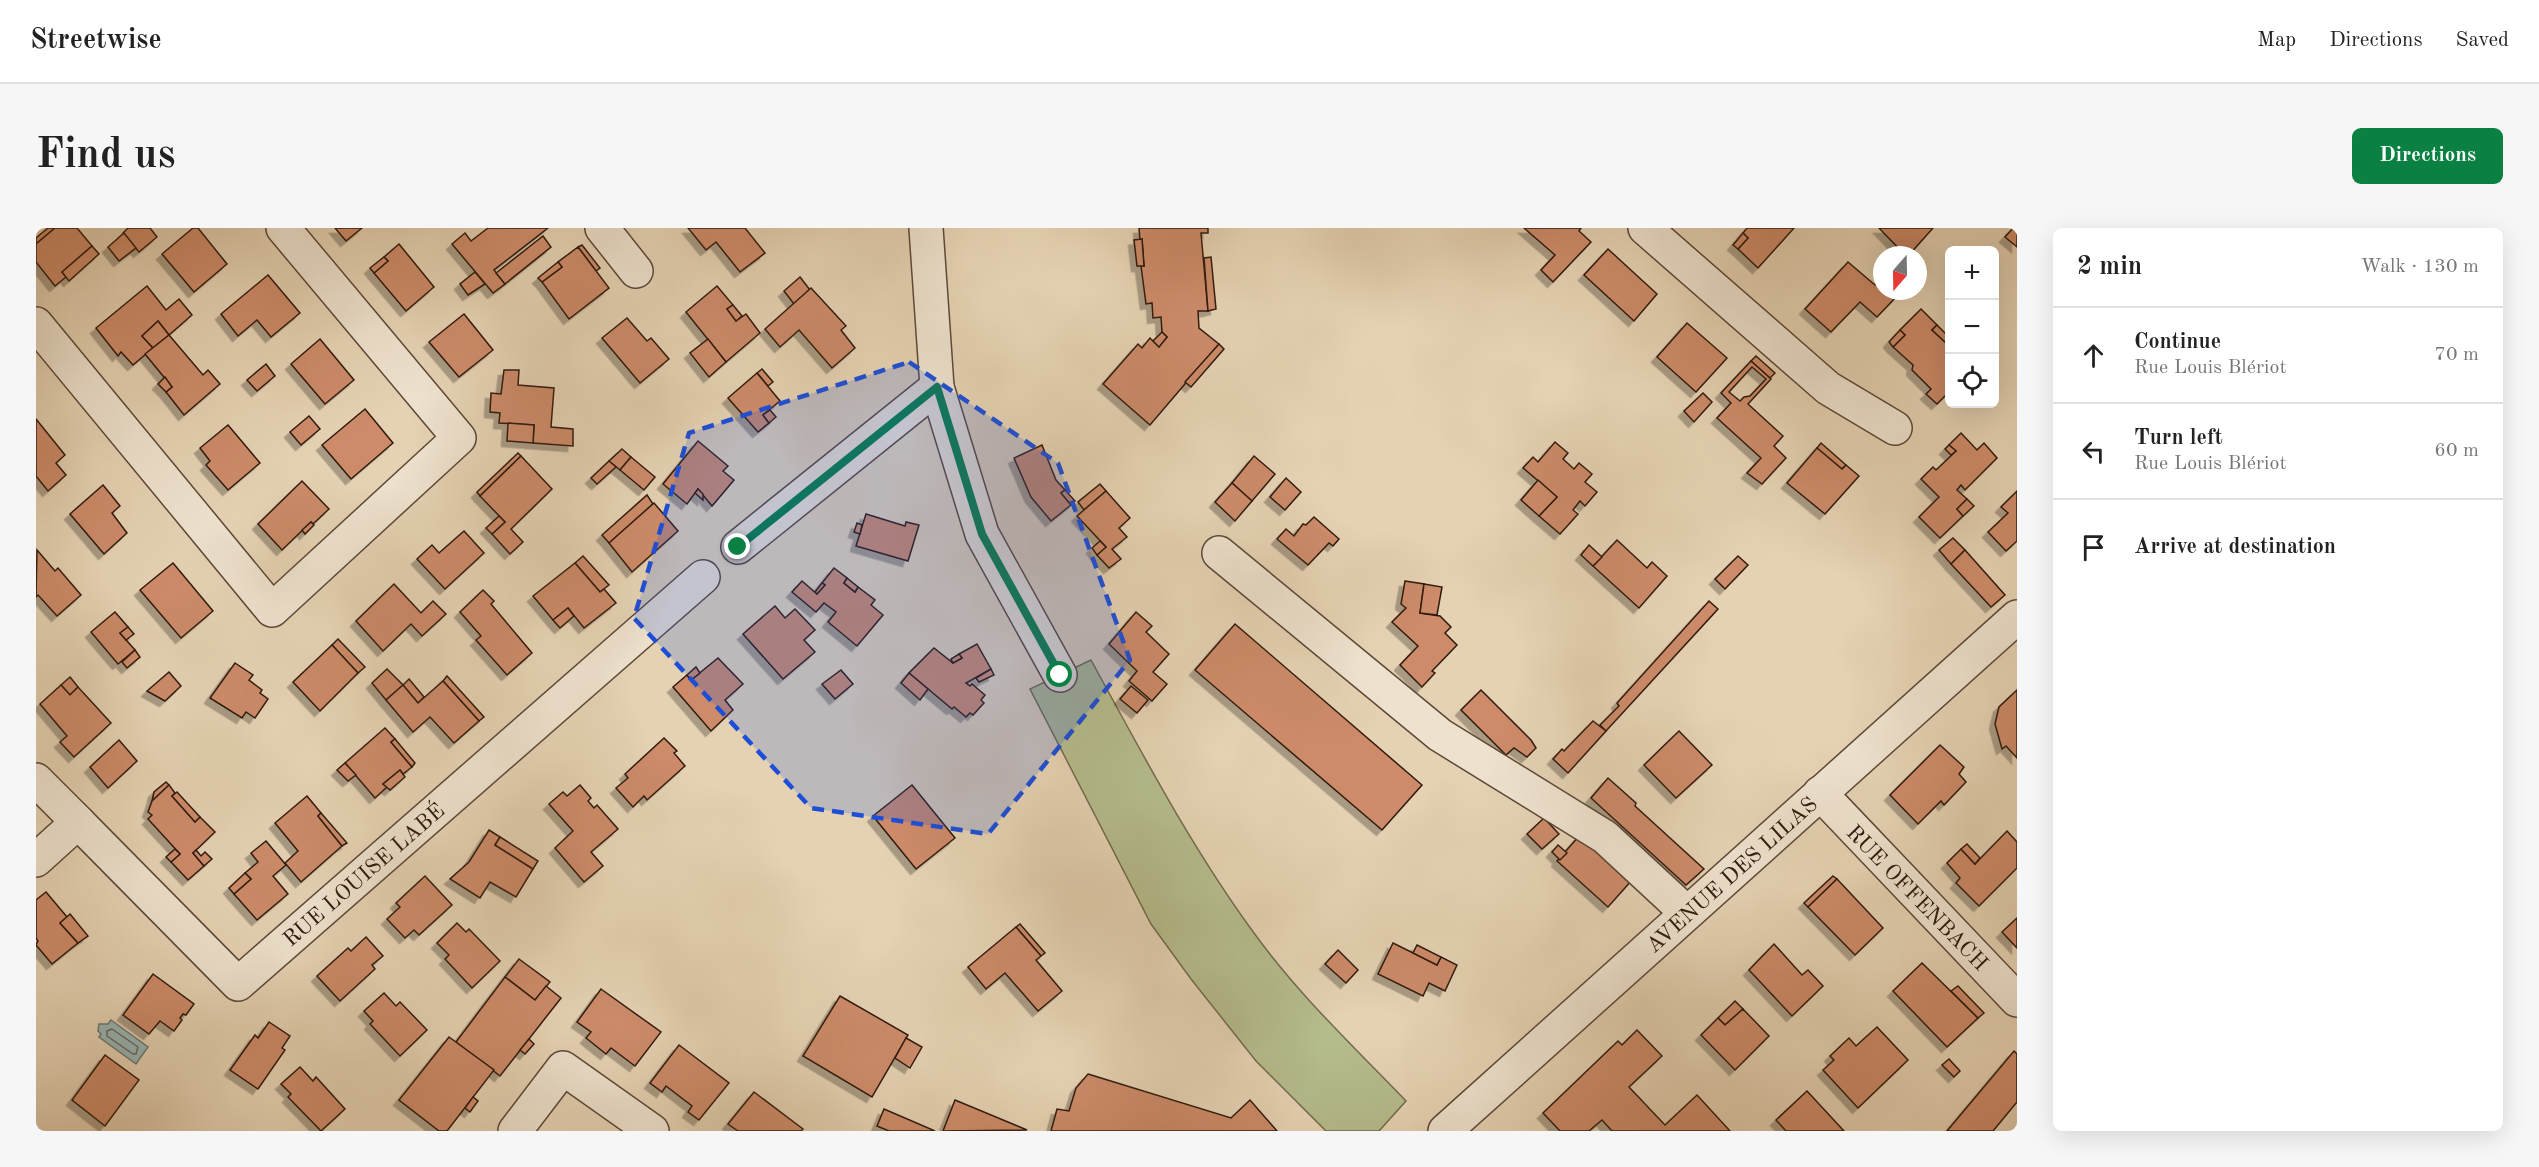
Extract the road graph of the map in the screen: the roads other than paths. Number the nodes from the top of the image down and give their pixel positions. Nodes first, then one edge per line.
1 (283, 228) edge
2 (602, 228) edge
3 (926, 228) edge
4 (1645, 228) edge
5 (636, 271) dead end
6 (36, 324) edge
7 (937, 387) junction
8 (1895, 429) dead end
9 (738, 547) dead end
10 (1219, 553) dead end
11 (703, 577) dead end
12 (2017, 617) edge
13 (1060, 675) dead end
14 (36, 780) edge
15 (1820, 793) junction
16 (78, 822) junction
17 (36, 860) edge
18 (1687, 913) junction
19 (2017, 1000) edge
20 (515, 1131) edge
21 (652, 1131) edge
22 (1445, 1131) edge

1 - 6 street
2 - 5 street
3 - 7 street
4 - 8 street
7 - 9 street
7 - 13 street
10 - 18 street
11 - 16 street, RUE LOUISE LABÉ
12 - 15 street, AVENUE DES LILAS
14 - 16 street
15 - 18 street, AVENUE DES LILAS
15 - 19 street, RUE OFFENBACH
16 - 17 street
18 - 22 street, AVENUE DES LILAS
20 - 21 street

